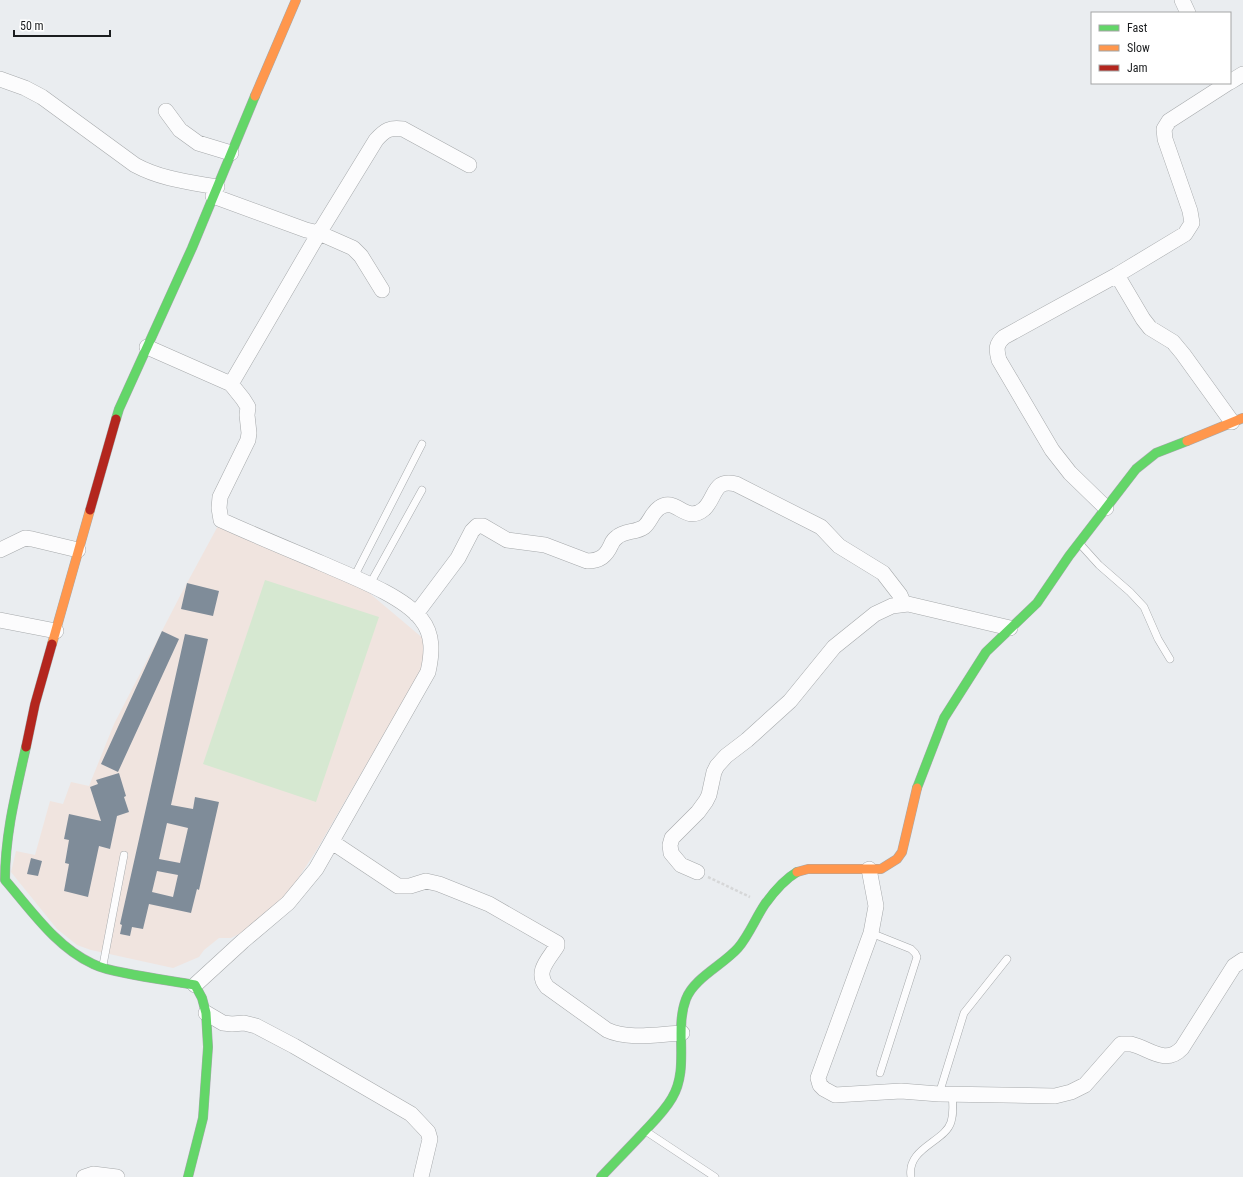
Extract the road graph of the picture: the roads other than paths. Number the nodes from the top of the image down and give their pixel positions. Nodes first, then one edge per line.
1 (296, 0) edge
2 (1182, 0) edge
3 (1188, 12) edge
4 (1243, 74) edge
5 (0, 79) edge
6 (1231, 81) edge
7 (1227, 84) edge
8 (166, 111) dead end
9 (231, 153) junction
10 (469, 165) dead end
11 (215, 192) junction
12 (319, 233) junction
13 (1117, 275) junction
14 (382, 290) dead end
15 (147, 347) junction
16 (231, 384) junction
17 (1237, 420) edge
18 (422, 444) dead end
19 (422, 490) dead end
20 (1106, 508) junction
21 (1079, 542) junction
22 (0, 550) edge
23 (78, 550) junction
24 (354, 577) junction
25 (370, 584) junction
26 (904, 604) junction
27 (416, 614) junction
28 (0, 620) edge
29 (1010, 628) junction
30 (56, 631) junction
31 (1170, 659) dead end
32 (332, 842) junction
33 (124, 855) dead end
34 (2, 856) edge
35 (869, 869) junction
36 (697, 872) road end
37 (3, 883) edge
38 (871, 933) junction
39 (1007, 959) dead end
40 (1243, 960) edge
41 (102, 968) junction
42 (194, 984) junction
43 (206, 1013) junction
44 (682, 1033) junction
45 (880, 1073) dead end
46 (946, 1094) junction
47 (645, 1131) junction
48 (84, 1177) edge
49 (117, 1177) edge
50 (188, 1177) edge
51 (421, 1177) edge
52 (602, 1177) edge
53 (715, 1177) edge
54 (911, 1177) edge

1 - 9 street
2 - 3 street
4 - 6 street
5 - 11 street
7 - 13 street
8 - 9 street
9 - 11 street
10 - 12 street
11 - 12 street
11 - 15 street
12 - 14 street
12 - 16 street
13 - 17 street
13 - 20 street
15 - 16 street
15 - 23 street
16 - 24 street
17 - 20 street
18 - 24 lane
19 - 25 lane
20 - 21 street
21 - 29 street
21 - 31 lane
22 - 23 street
23 - 30 street
24 - 25 street
25 - 27 street
26 - 27 street
26 - 29 street
26 - 36 street
27 - 32 street
28 - 30 street
29 - 35 street
30 - 34 street
32 - 42 street
32 - 44 street
33 - 41 lane
34 - 37 street
35 - 38 street
35 - 44 street
37 - 41 street
38 - 45 lane
38 - 46 street
39 - 46 lane
40 - 46 street
41 - 42 street
42 - 43 street
43 - 50 street
43 - 51 street
44 - 47 street
46 - 54 lane
47 - 52 street
47 - 53 lane
48 - 49 street

